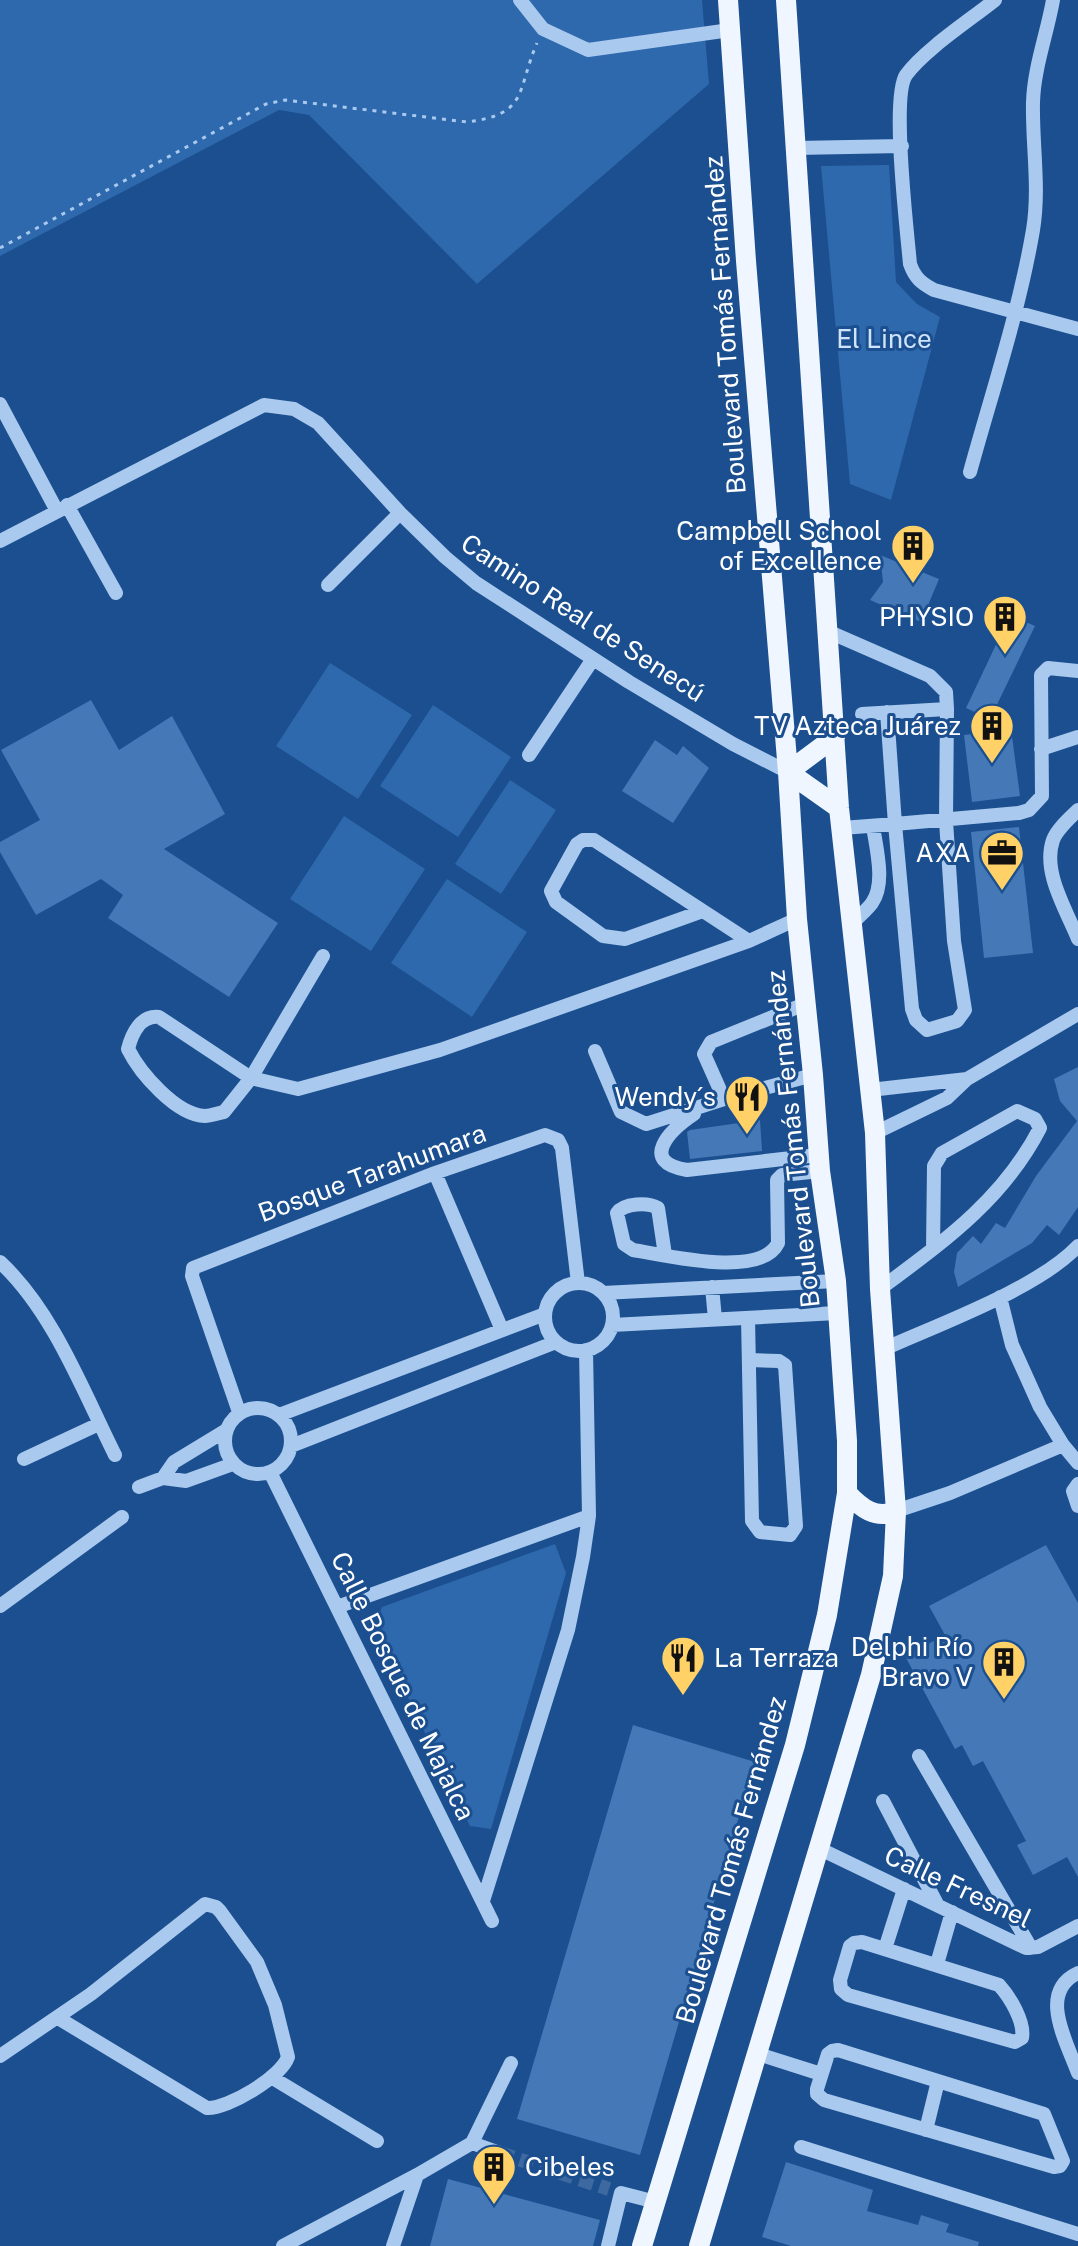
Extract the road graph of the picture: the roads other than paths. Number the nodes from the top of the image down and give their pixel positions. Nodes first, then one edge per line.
1 (520, 0) edge
2 (728, 0) edge
3 (786, 0) edge
4 (995, 0) edge
5 (1053, 0) edge
6 (730, 30) junction
7 (902, 146) junction
8 (796, 148) junction
9 (1014, 310) junction
10 (1078, 329) edge
11 (0, 404) edge
12 (970, 472) dead end
13 (62, 508) junction
14 (400, 513) junction
15 (0, 541) edge
16 (328, 585) dead end
17 (116, 593) dead end
18 (827, 631) junction
19 (593, 659) junction
20 (1078, 671) edge
21 (947, 709) junction
22 (887, 712) junction
23 (862, 714) dead end
24 (835, 737) junction
25 (1078, 737) edge
26 (1041, 749) junction
27 (529, 755) dead end
28 (788, 772) junction
29 (1078, 810) edge
30 (841, 818) junction
31 (946, 821) junction
32 (895, 824) junction
33 (1078, 825) edge
34 (873, 826) junction
35 (1053, 837) junction
36 (703, 911) junction
37 (797, 919) junction
38 (854, 922) junction
39 (1078, 939) edge
40 (749, 941) junction
41 (323, 956) dead end
42 (805, 1004) junction
43 (1078, 1014) edge
44 (595, 1051) dead end
45 (813, 1075) junction
46 (251, 1078) junction
47 (967, 1079) junction
48 (870, 1090) junction
49 (717, 1101) junction
50 (875, 1133) junction
51 (819, 1163) junction
52 (435, 1173) junction
53 (1078, 1246) edge
54 (933, 1249) junction
55 (665, 1255) dead end
56 (760, 1258) junction
57 (0, 1262) edge
58 (836, 1281) junction
59 (578, 1283) junction
60 (763, 1285) junction
61 (712, 1287) junction
62 (880, 1289) junction
63 (603, 1293) junction
64 (1000, 1297) junction
65 (837, 1313) junction
66 (545, 1314) junction
67 (748, 1318) junction
68 (715, 1319) junction
69 (612, 1325) junction
70 (502, 1330) junction
71 (556, 1342) junction
72 (884, 1349) junction
73 (586, 1350) junction
74 (749, 1360) junction
75 (239, 1412) junction
76 (279, 1415) junction
77 (99, 1424) junction
78 (225, 1431) junction
79 (1063, 1445) junction
80 (291, 1446) junction
81 (115, 1455) dead end
82 (24, 1459) dead end
83 (1078, 1463) edge
84 (233, 1464) junction
85 (270, 1472) junction
86 (163, 1478) junction
87 (1078, 1484) edge
88 (139, 1487) dead end
89 (847, 1493) junction
90 (1078, 1506) edge
91 (896, 1511) junction
92 (589, 1516) junction
93 (122, 1517) dead end
94 (0, 1606) edge
95 (337, 1607) junction
96 (919, 1756) dead end
97 (883, 1801) dead end
98 (818, 1848) junction
99 (904, 1889) junction
100 (483, 1901) junction
101 (937, 1904) junction
102 (952, 1912) junction
103 (492, 1921) dead end
104 (1078, 1926) edge
105 (1031, 1948) junction
106 (885, 1949) junction
107 (937, 1964) junction
108 (1078, 1973) edge
109 (58, 2018) junction
110 (758, 2054) junction
111 (0, 2056) edge
112 (511, 2063) dead end
113 (1078, 2073) edge
114 (821, 2074) junction
115 (271, 2077) junction
116 (938, 2081) junction
117 (926, 2130) junction
118 (377, 2141) dead end
119 (472, 2143) junction
120 (801, 2147) dead end
121 (500, 2153) tunnel mouth
122 (417, 2175) junction
123 (656, 2202) junction
124 (1078, 2234) edge
125 (283, 2246) edge
126 (393, 2246) edge
127 (608, 2246) edge
128 (642, 2246) edge
129 (699, 2246) edge

1 - 6 street
2 - 6 main road, Boulevard Tomás Fernández
3 - 8 main road
4 - 7 street
5 - 9 street
6 - 28 main road, Boulevard Tomás Fernández
7 - 8 street
7 - 9 street
8 - 18 main road
9 - 10 street
9 - 12 street
11 - 13 street
13 - 14 street, Camino Real de Senecú
13 - 15 street, Camino Real de Senecú
13 - 17 street
14 - 16 street
14 - 19 street, Camino Real de Senecú
18 - 21 street
18 - 24 main road
19 - 27 street
19 - 28 street, Camino Real de Senecú
20 - 26 street
21 - 22 street
21 - 31 street
22 - 23 street
22 - 32 street
24 - 28 main road
24 - 30 main road
25 - 26 street
26 - 31 street
28 - 30 main road
28 - 37 main road, Boulevard Tomás Fernández
29 - 35 street
30 - 34 street
30 - 38 main road
31 - 32 street
31 - 32 street
32 - 34 street
33 - 35 street
34 - 38 street
35 - 39 street
36 - 36 street
36 - 40 street
37 - 40 street
37 - 42 main road, Boulevard Tomás Fernández
38 - 48 main road
40 - 46 street
41 - 46 street
42 - 45 main road, Boulevard Tomás Fernández
42 - 49 street
43 - 47 street
44 - 49 street
45 - 49 street
45 - 51 main road, Boulevard Tomás Fernández
46 - 46 street
47 - 48 street
47 - 50 street
48 - 50 main road
49 - 51 street
50 - 62 main road
51 - 56 street
51 - 58 main road, Boulevard Tomás Fernández
52 - 59 street, Bosque Tarahumara
52 - 70 street
52 - 75 street, Bosque Tarahumara
53 - 64 street
54 - 54 street
54 - 62 street
55 - 56 street
56 - 60 street
57 - 77 street
58 - 60 street
58 - 65 main road, Boulevard Tomás Fernández
59 - 63 street
59 - 66 street
60 - 61 street
61 - 63 street
61 - 68 street
62 - 72 main road
63 - 69 street
64 - 72 street
64 - 79 street
65 - 67 street
65 - 89 main road, Boulevard Tomás Fernández
66 - 70 street
66 - 71 street
67 - 68 street
67 - 74 street
68 - 69 street
69 - 73 street
70 - 76 street
71 - 73 street
71 - 80 street
72 - 91 main road
73 - 92 street
74 - 74 street
75 - 76 street
75 - 78 street
76 - 80 street
77 - 81 street
77 - 82 street
78 - 84 street
78 - 86 street
79 - 83 street
79 - 91 street
80 - 85 street
84 - 85 street
84 - 86 street
85 - 95 street, Calle Bosque de Majalca
86 - 88 street
87 - 90 street
89 - 91 main road
89 - 123 main road, Boulevard Tomás Fernández
91 - 98 main road
92 - 95 street
92 - 100 street
93 - 94 street
95 - 100 street, Calle Bosque de Majalca
96 - 105 street
97 - 101 street
98 - 99 street, Calle Fresnel
98 - 110 main road
99 - 101 street, Calle Fresnel
99 - 106 street
100 - 103 street, Calle Bosque de Majalca
101 - 102 street, Calle Fresnel
102 - 105 street, Calle Fresnel
102 - 107 street
104 - 105 street, Calle Fresnel
106 - 107 street
106 - 107 street
108 - 113 street
109 - 111 street
109 - 115 street
109 - 115 street
110 - 114 street
110 - 129 main road
112 - 119 street
114 - 116 street
114 - 117 street
115 - 118 street
116 - 117 street
116 - 117 street
119 - 121 street
119 - 122 street
120 - 124 street
122 - 125 street
122 - 126 street
123 - 127 street
123 - 128 main road, Boulevard Tomás Fernández

